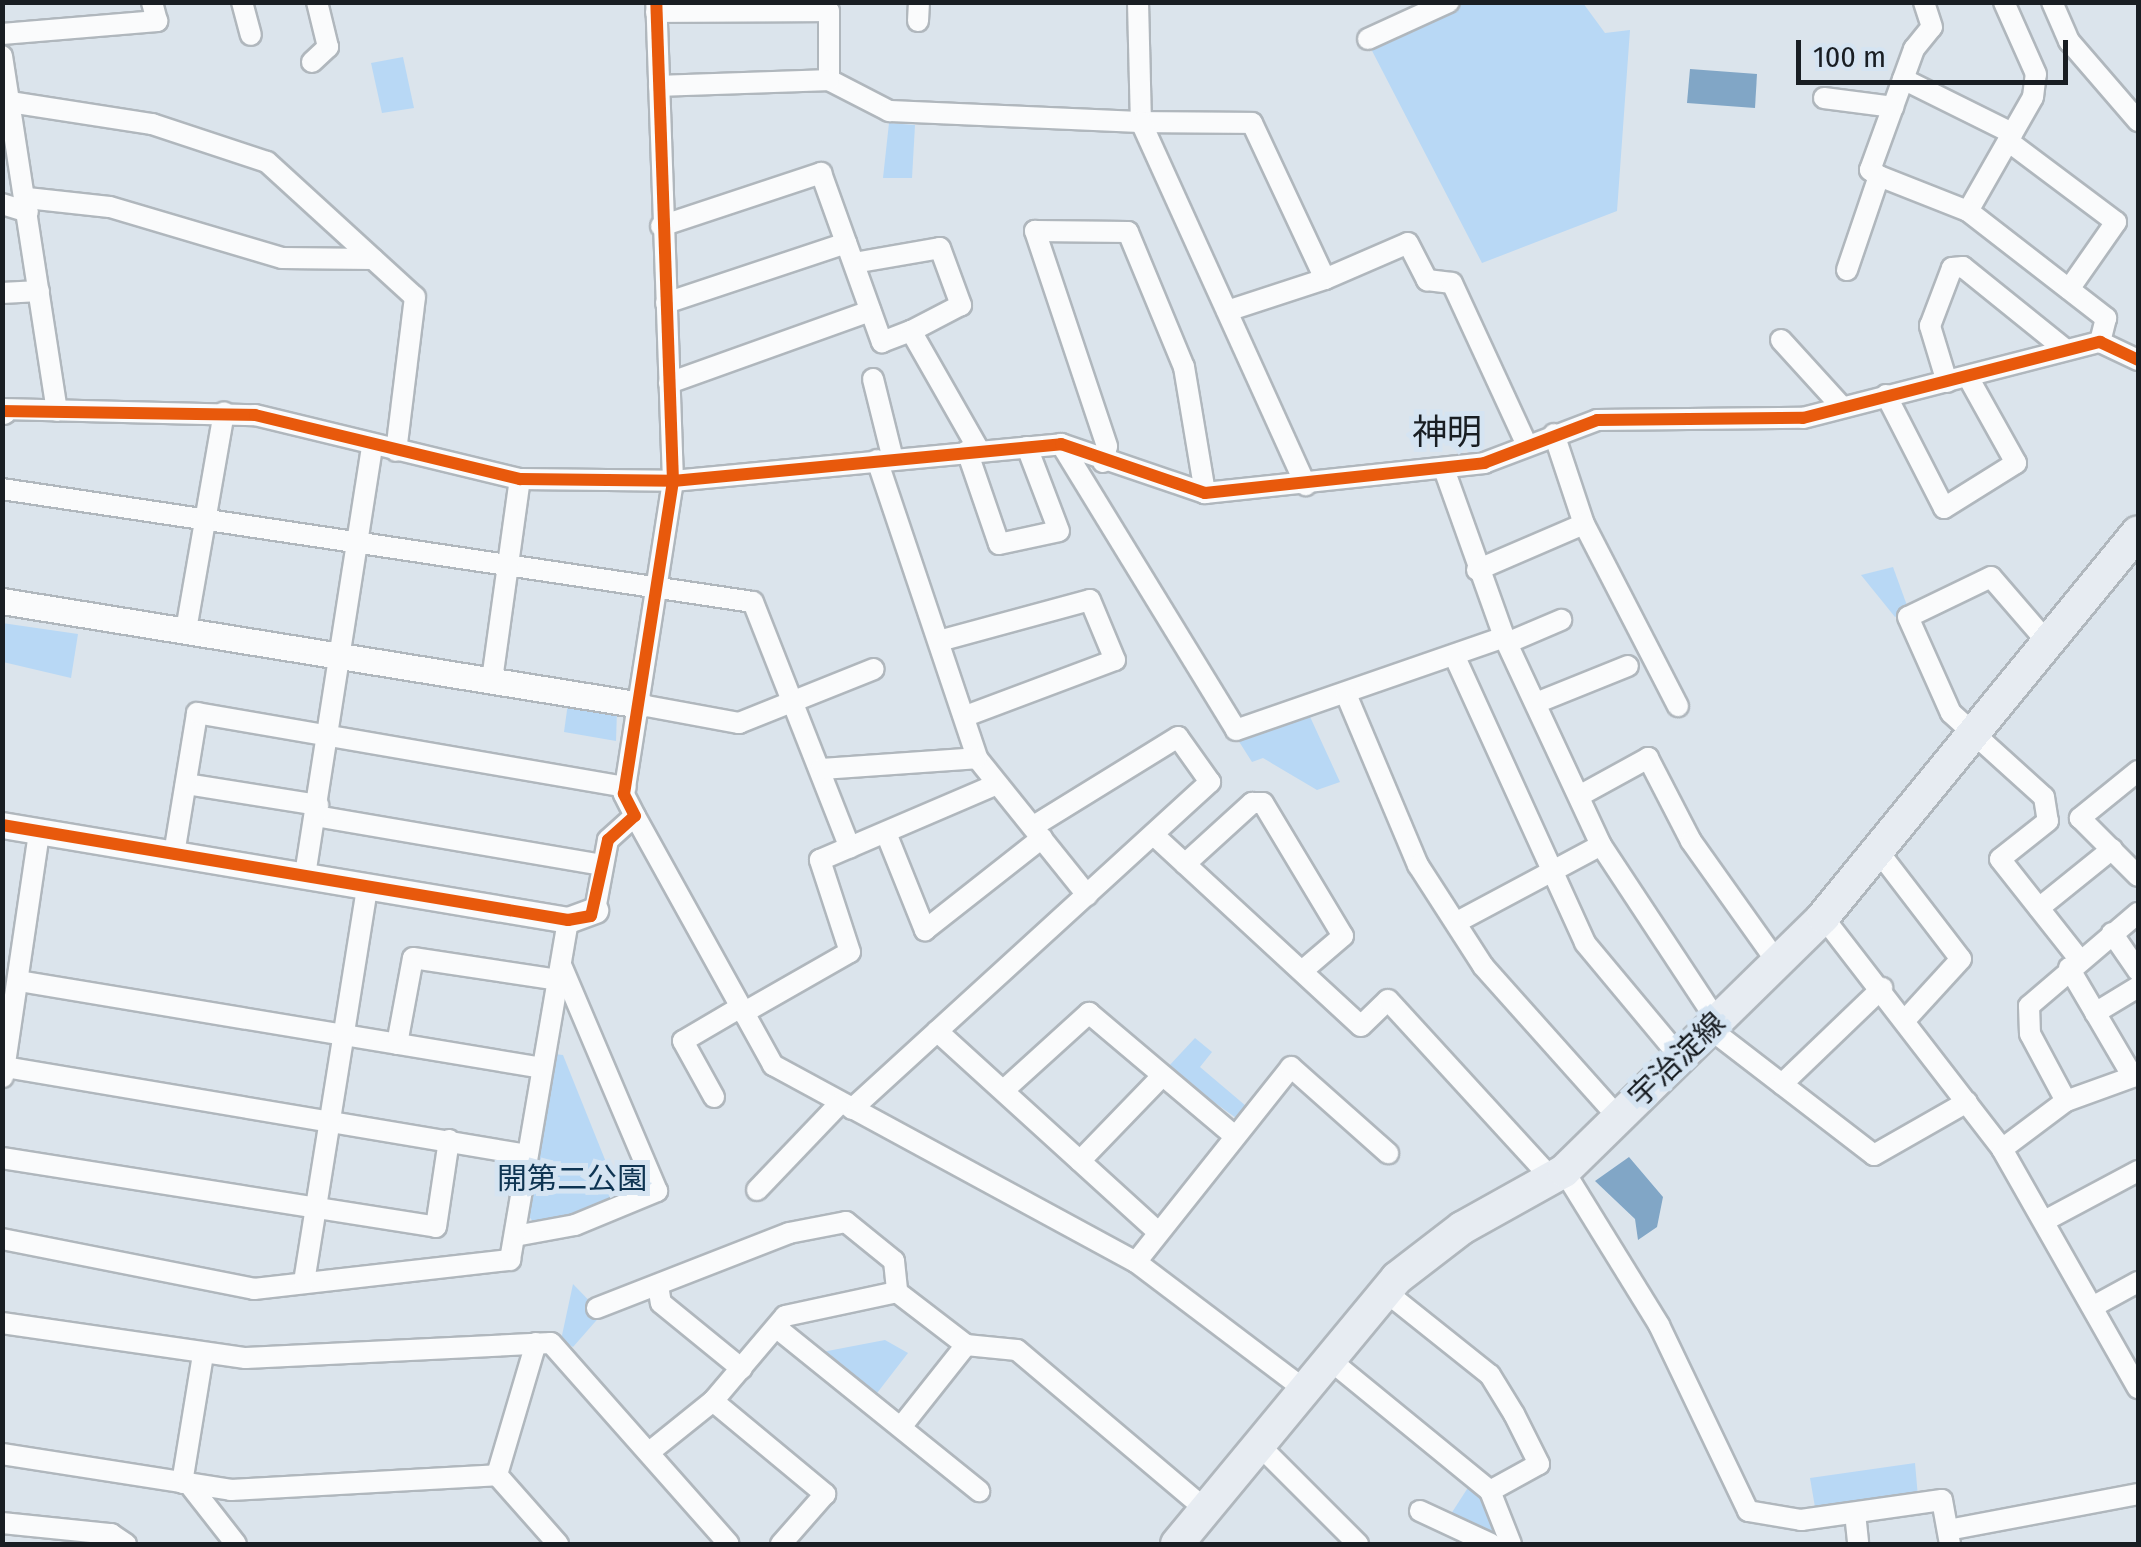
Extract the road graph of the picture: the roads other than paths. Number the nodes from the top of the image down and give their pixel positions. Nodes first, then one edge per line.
1 (152, 2) edge
2 (242, 2) edge
3 (317, 2) edge
4 (1138, 2) edge
5 (1450, 2) edge
6 (1924, 2) edge
7 (2052, 2) edge
8 (2010, 4) edge
9 (656, 7) edge
10 (2, 34) edge
11 (251, 34) dead end
12 (1368, 39) dead end
13 (2, 56) edge
14 (312, 62) dead end
15 (1903, 79) junction
16 (829, 80) junction
17 (659, 86) junction
18 (1835, 95) dead end
19 (10, 102) junction
20 (1893, 107) junction
21 (1140, 122) junction
22 (2138, 122) edge
23 (9, 130) edge
24 (2010, 137) junction
25 (1879, 176) junction
26 (2, 204) edge
27 (27, 205) junction
28 (1968, 211) junction
29 (661, 226) junction
30 (846, 243) junction
31 (373, 259) junction
32 (854, 263) junction
33 (1847, 270) dead end
34 (1325, 279) junction
35 (2068, 290) junction
36 (39, 291) junction
37 (2, 293) edge
38 (666, 303) junction
39 (870, 311) junction
40 (1227, 311) junction
41 (912, 331) junction
42 (1782, 340) dead end
43 (2100, 342) junction
44 (2066, 350) junction
45 (2138, 360) edge
46 (873, 379) dead end
47 (1958, 379) junction
48 (669, 382) junction
49 (1886, 395) junction
50 (1842, 407) junction
51 (2, 410) edge
52 (57, 410) junction
53 (224, 412) junction
54 (1554, 434) junction
55 (1526, 443) junction
56 (1061, 444) junction
57 (372, 445) junction
58 (1027, 447) junction
59 (973, 450) junction
60 (396, 451) junction
61 (885, 460) junction
62 (1103, 462) junction
63 (1444, 469) junction
64 (520, 479) junction
65 (673, 482) junction
66 (1306, 485) junction
67 (2, 489) edge
68 (1205, 493) junction
69 (205, 523) junction
70 (1584, 524) junction
71 (2135, 544) edge
72 (356, 547) junction
73 (506, 570) junction
74 (1477, 570) junction
75 (658, 589) junction
76 (2, 601) edge
77 (1562, 620) dead end
78 (186, 630) junction
79 (1506, 640) junction
80 (939, 641) junction
81 (2048, 643) junction
82 (340, 655) junction
83 (1454, 655) junction
84 (1628, 666) dead end
85 (874, 669) dead end
86 (492, 680) junction
87 (1346, 694) junction
88 (794, 698) junction
89 (1536, 703) junction
90 (641, 705) junction
91 (1678, 706) dead end
92 (966, 716) junction
93 (1976, 733) junction
94 (328, 737) junction
95 (978, 758) junction
96 (821, 770) junction
97 (2138, 771) edge
98 (186, 784) junction
99 (994, 786) junction
100 (626, 787) junction
101 (1579, 796) junction
102 (317, 811) junction
103 (634, 816) junction
104 (2, 826) edge
105 (39, 832) junction
106 (1038, 832) junction
107 (886, 833) junction
108 (1157, 838) junction
109 (1601, 844) junction
110 (850, 848) junction
111 (2112, 849) junction
112 (1878, 850) junction
113 (174, 854) junction
114 (1185, 864) junction
115 (602, 865) junction
116 (2138, 874) edge
117 (305, 875) junction
118 (1546, 875) junction
119 (367, 888) junction
120 (1087, 896) junction
121 (2040, 908) junction
122 (595, 910) joint
123 (2138, 913) edge
124 (1824, 916) junction
125 (568, 920) junction
126 (1457, 922) junction
127 (2112, 933) junction
128 (1776, 962) junction
129 (2074, 963) junction
130 (1302, 971) junction
131 (2138, 972) edge
132 (560, 973) junction
133 (18, 981) junction
134 (2138, 987) edge
135 (1882, 988) junction
136 (741, 1010) junction
137 (2095, 1013) junction
138 (1906, 1018) junction
139 (1713, 1024) junction
140 (937, 1031) junction
141 (343, 1036) junction
142 (397, 1044) junction
143 (1680, 1057) junction
144 (542, 1068) junction
145 (4, 1074) edge
146 (2136, 1076) edge
147 (1161, 1078) junction
148 (1782, 1084) junction
149 (1004, 1090) junction
150 (714, 1097) dead end
151 (2066, 1101) junction
152 (1968, 1102) junction
153 (846, 1106) junction
154 (1618, 1118) junction
155 (327, 1120) junction
156 (1232, 1134) junction
157 (449, 1140) junction
158 (2002, 1149) junction
159 (1388, 1153) dead end
160 (527, 1154) junction
161 (2, 1158) edge
162 (1080, 1161) junction
163 (2138, 1171) edge
164 (1558, 1174) junction
165 (757, 1190) dead end
166 (314, 1210) junction
167 (2048, 1219) junction
168 (1156, 1230) junction
169 (515, 1236) junction
170 (2, 1239) edge
171 (1136, 1262) junction
172 (304, 1282) junction
173 (2138, 1282) edge
174 (658, 1285) junction
175 (897, 1292) junction
176 (1386, 1292) junction
177 (2094, 1306) junction
178 (597, 1308) dead end
179 (2, 1322) edge
180 (776, 1328) junction
181 (536, 1342) junction
182 (966, 1345) junction
183 (203, 1355) junction
184 (1330, 1360) junction
185 (742, 1370) junction
186 (2138, 1388) edge
187 (1305, 1390) junction
188 (712, 1401) junction
189 (901, 1427) junction
190 (1260, 1446) junction
191 (652, 1450) junction
192 (2, 1454) edge
193 (497, 1476) junction
194 (186, 1484) junction
195 (1490, 1490) junction
196 (979, 1492) dead end
197 (2138, 1494) edge
198 (1206, 1510) junction
199 (1420, 1511) dead end
200 (1855, 1513) junction
201 (15, 1531) edge
202 (1949, 1537) edge
203 (126, 1544) edge
204 (236, 1544) edge
205 (558, 1544) edge
206 (730, 1544) edge
207 (781, 1544) edge
208 (1176, 1544) edge
209 (1358, 1544) edge
210 (1491, 1544) edge
211 (1511, 1544) edge
212 (1858, 1544) edge

1 - 10 street
2 - 11 street
3 - 14 street
4 - 21 street
5 - 12 street
6 - 15 street
7 - 22 street
8 - 24 street
9 - 16 street
9 - 17 street
13 - 19 street
15 - 20 street
15 - 24 street
16 - 17 street
16 - 21 street
17 - 29 street
18 - 20 street
19 - 23 street
19 - 31 street
20 - 25 street
21 - 34 street
21 - 40 street
23 - 27 street
24 - 28 street
24 - 35 street
25 - 28 street
25 - 33 street
26 - 27 street
27 - 31 street
27 - 36 street
28 - 35 street
29 - 30 street
29 - 38 street
30 - 32 street
30 - 38 street
31 - 60 street
32 - 39 street
32 - 41 street
34 - 40 street
34 - 55 street
35 - 43 street
36 - 37 street
36 - 52 street
38 - 48 street
39 - 41 street
39 - 48 street
40 - 66 street
41 - 59 street
42 - 50 street
43 - 44 street
43 - 45 street
44 - 47 street
44 - 47 street
46 - 61 street
47 - 49 street
47 - 49 street
48 - 65 street
49 - 50 street
50 - 54 street
51 - 52 street
52 - 53 street
53 - 57 street
53 - 69 street
54 - 55 street
54 - 70 street
55 - 63 street
56 - 58 street
56 - 62 street
56 - 87 street
57 - 60 street
57 - 72 street
58 - 59 street
58 - 59 street
59 - 61 street
60 - 64 street
61 - 65 street
61 - 80 street
62 - 68 street
62 - 68 street
63 - 66 street
63 - 74 street
64 - 65 street
64 - 73 street
65 - 75 street
66 - 68 street
67 - 69 street
69 - 72 street
69 - 78 street
70 - 74 street
70 - 91 street
71 - 81 main road, 宇治淀線
72 - 73 street
72 - 82 street
73 - 75 street
73 - 86 street
74 - 79 street
75 - 88 street
75 - 90 street
76 - 78 street
77 - 79 street
78 - 82 street
79 - 83 street
79 - 89 street
80 - 92 street
80 - 92 street
81 - 93 main road, 宇治淀線
81 - 93 street
82 - 86 street
82 - 94 street
83 - 87 street
83 - 118 street
84 - 89 street
85 - 88 street
86 - 90 street
87 - 126 street
88 - 90 street
88 - 96 street
89 - 101 street
90 - 100 street
92 - 95 street
93 - 112 main road, 宇治淀線
93 - 121 street
94 - 98 street
94 - 100 street
94 - 102 street
95 - 96 street
95 - 99 street
96 - 110 street
97 - 111 street
98 - 102 street
98 - 113 street
99 - 106 street
99 - 107 street
100 - 103 street
101 - 109 street
101 - 128 street
102 - 115 street
102 - 117 street
103 - 115 street
103 - 136 street
104 - 105 street
105 - 113 street
105 - 133 street
106 - 107 street
106 - 108 street
106 - 120 street
107 - 110 street
108 - 114 street
108 - 120 street
109 - 118 street
109 - 139 street
110 - 136 street
111 - 116 street
111 - 121 street
112 - 124 main road, 宇治淀線
112 - 138 street
113 - 117 street
114 - 130 street
114 - 130 street
115 - 122 street
117 - 119 street
118 - 126 street
118 - 143 street
119 - 125 street
119 - 141 street
120 - 140 street
121 - 129 street
122 - 125 street
123 - 127 street
124 - 128 main road, 宇治淀線
124 - 135 street
125 - 132 street
126 - 154 street
127 - 129 street
127 - 131 street
128 - 139 main road, 宇治淀線
129 - 137 street
129 - 151 street
130 - 164 street
132 - 142 street
132 - 144 street
132 - 169 street
133 - 141 street
133 - 145 street
134 - 137 street
135 - 138 street
135 - 148 street
136 - 150 street
136 - 153 street
137 - 146 street
138 - 152 street
139 - 143 main road, 宇治淀線
139 - 148 street
140 - 149 street
140 - 153 street
141 - 142 street
141 - 155 street
142 - 144 street
143 - 154 main road, 宇治淀線
144 - 160 street
145 - 155 street
146 - 151 street
147 - 149 street
147 - 156 street
147 - 162 street
148 - 152 street
149 - 162 street
151 - 158 street
152 - 158 street
153 - 165 street
153 - 171 street
154 - 164 main road, 宇治淀線
155 - 157 street
155 - 166 street
156 - 159 street
156 - 168 street
157 - 160 street
157 - 166 street
158 - 167 street
160 - 169 street
161 - 166 street
162 - 168 street
163 - 167 street
164 - 176 main road, 宇治淀線
164 - 200 street
166 - 172 street
167 - 177 street
168 - 171 street
169 - 172 street
170 - 172 street
171 - 187 street
173 - 177 street
174 - 175 street
174 - 178 street
174 - 185 street
175 - 180 street
175 - 182 street
176 - 184 main road, 宇治淀線
176 - 195 street
177 - 186 street
179 - 183 street
180 - 185 street
180 - 189 street
181 - 183 street
181 - 191 street
181 - 193 street
182 - 189 street
182 - 198 street
183 - 194 street
184 - 187 main road, 宇治淀線
184 - 195 street
185 - 188 street
187 - 190 main road, 宇治淀線
188 - 191 street
188 - 207 street
189 - 196 street
190 - 198 main road, 宇治淀線
190 - 209 street
191 - 206 street
192 - 194 street
193 - 194 street
193 - 205 street
194 - 204 street
195 - 211 street
197 - 202 street
198 - 208 main road, 宇治淀線
199 - 210 street
200 - 202 street
200 - 212 street
201 - 203 street

